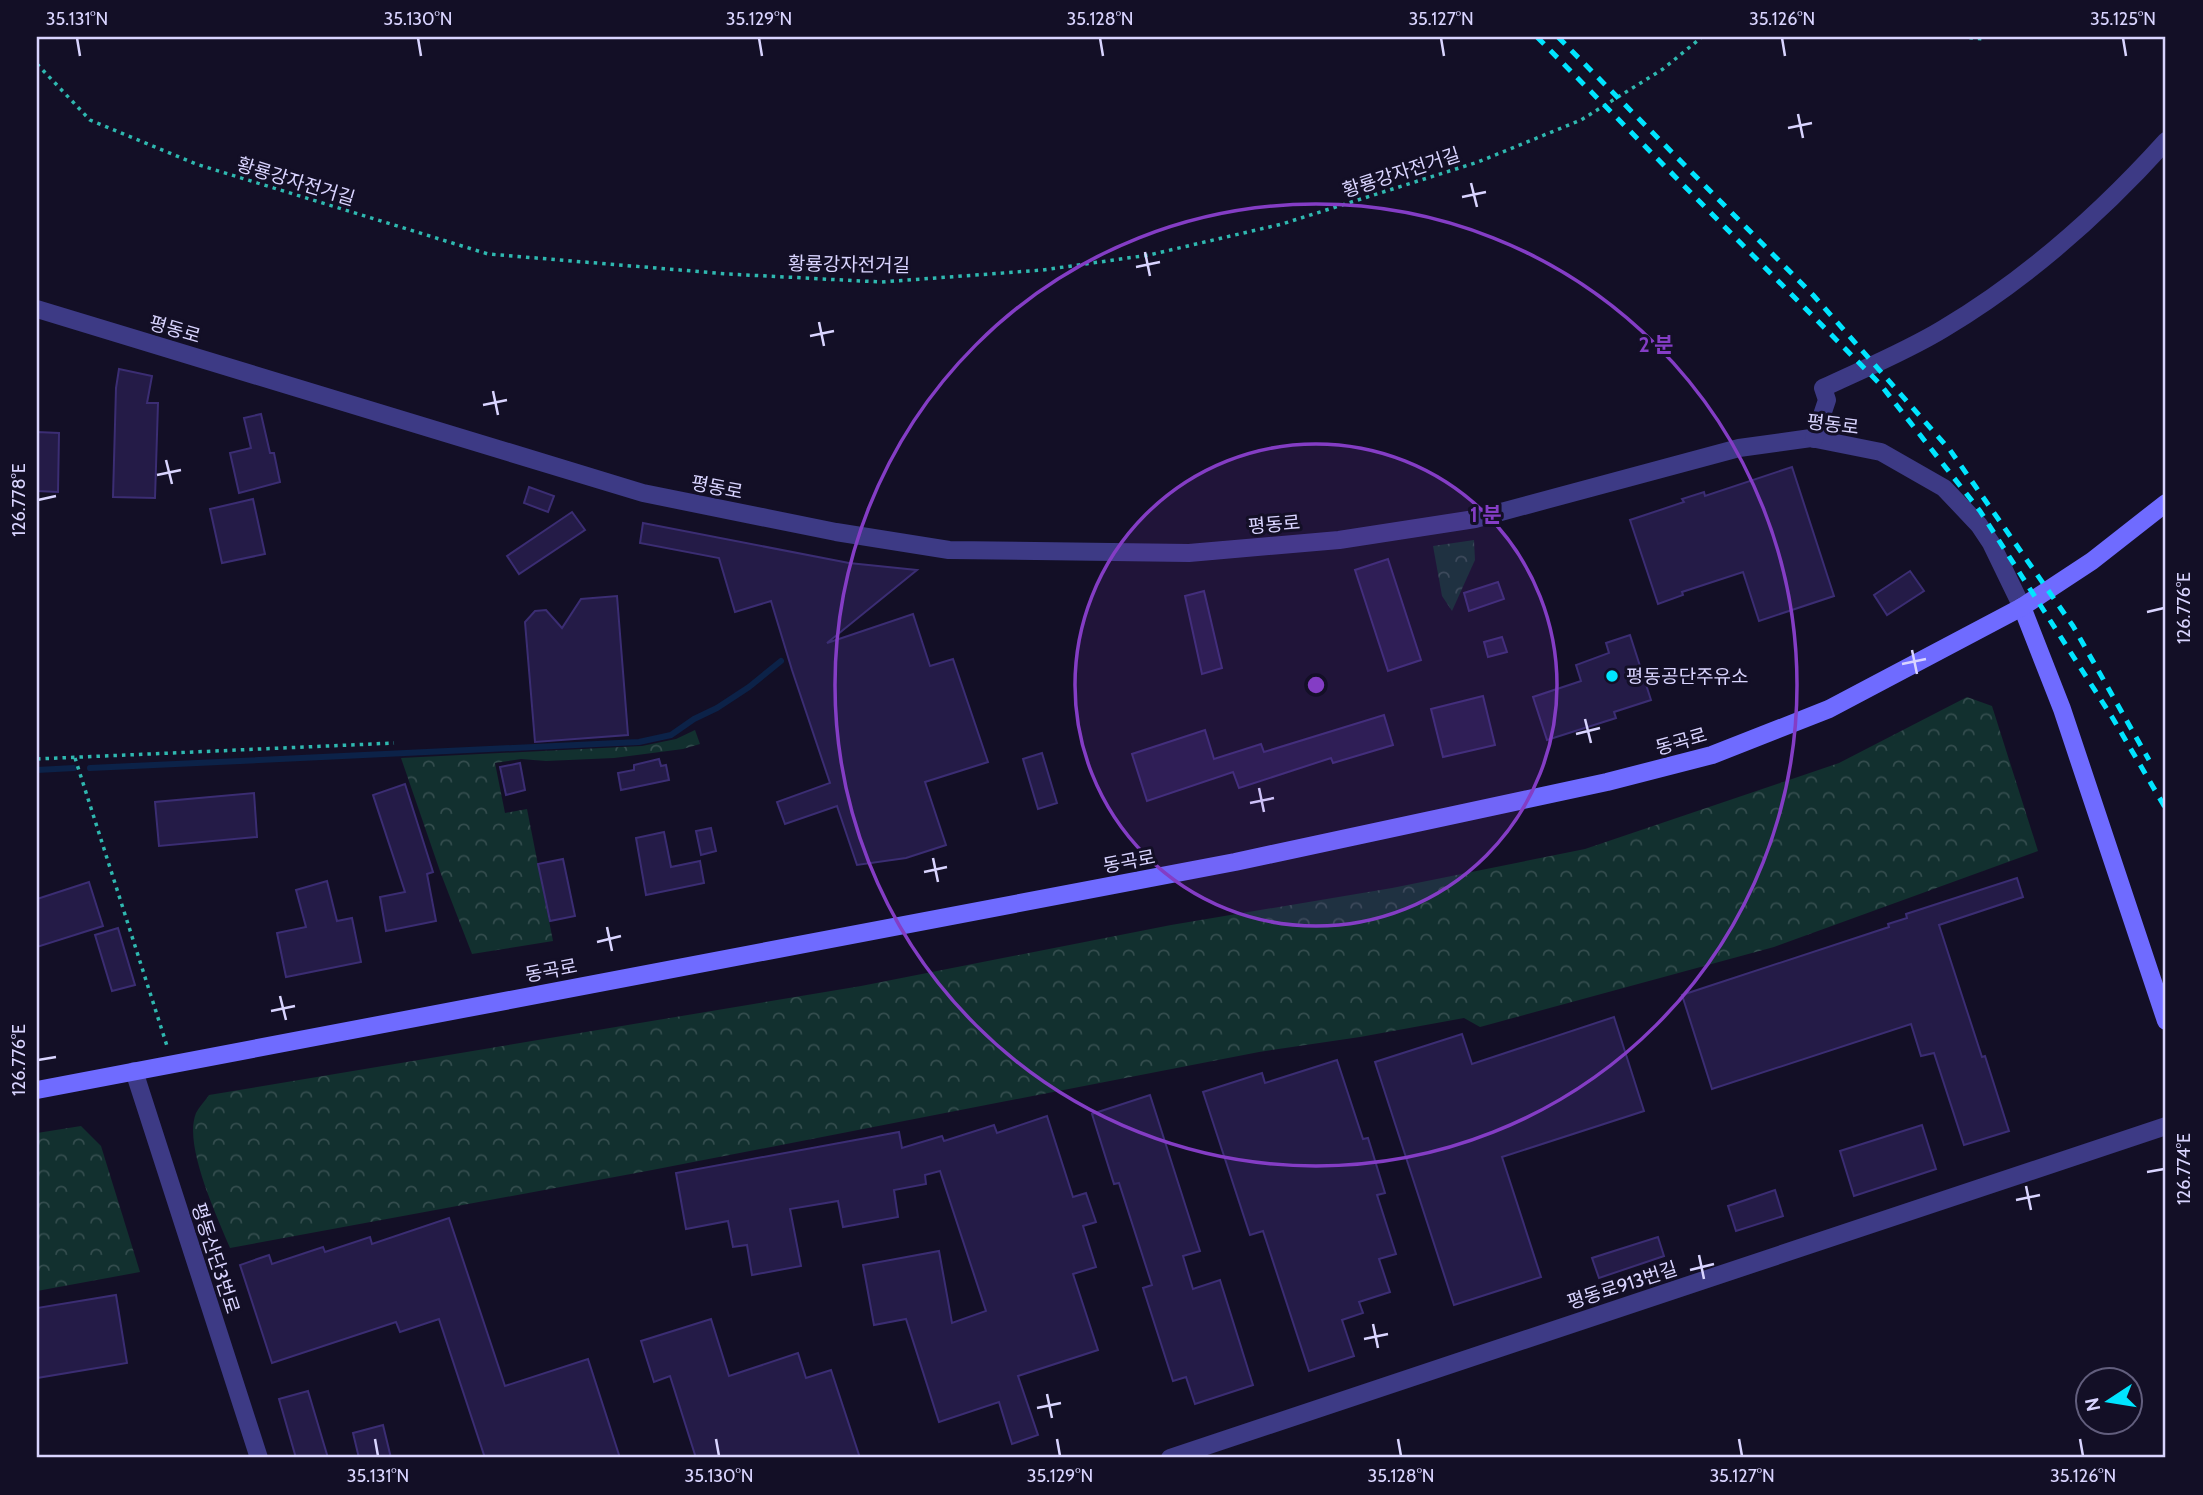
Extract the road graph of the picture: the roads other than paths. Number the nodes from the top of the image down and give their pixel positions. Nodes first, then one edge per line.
1 (2166, 141) edge
2 (37, 309) edge
3 (1814, 439) junction
4 (2166, 503) edge
5 (2022, 607) junction
6 (2166, 1021) edge
7 (134, 1071) junction
8 (37, 1090) edge
9 (2166, 1126) edge
10 (259, 1458) edge
11 (1171, 1458) edge

1 - 3 street
2 - 3 street, 평동로
3 - 5 street, 평동로
4 - 5 main road, 동곡로
5 - 6 main road, 평동로
5 - 7 main road, 동곡로
7 - 8 main road, 동곡로
7 - 10 street, 평동산단3번로
9 - 11 street, 평동로913번길

